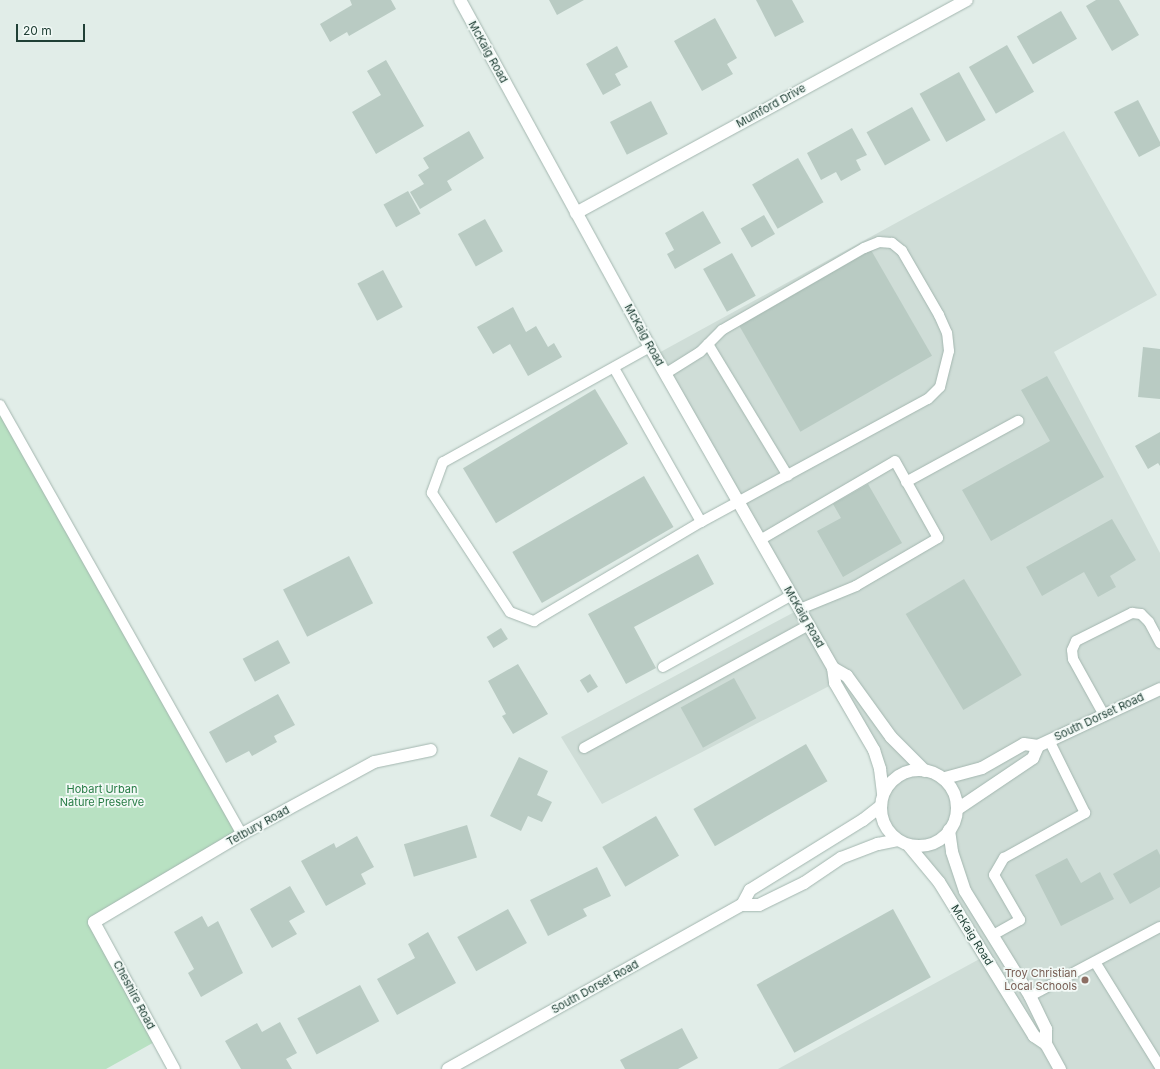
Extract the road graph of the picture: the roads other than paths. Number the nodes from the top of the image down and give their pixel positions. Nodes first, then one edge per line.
1 (460, 0) edge
2 (967, 0) edge
3 (576, 213) junction
4 (708, 344) junction
5 (650, 347) junction
6 (614, 368) junction
7 (665, 374) junction
8 (0, 405) edge
9 (1018, 420) dead end
10 (788, 476) junction
11 (906, 482) junction
12 (738, 502) junction
13 (701, 522) junction
14 (760, 540) junction
15 (792, 595) junction
16 (800, 610) junction
17 (809, 625) junction
18 (1160, 643) edge
19 (663, 668) dead end
20 (833, 668) junction
21 (1160, 689) edge
22 (1104, 715) junction
23 (1044, 743) junction
24 (584, 748) dead end
25 (431, 750) dead end
26 (925, 770) junction
27 (945, 778) junction
28 (882, 800) junction
29 (959, 808) junction
30 (950, 830) junction
31 (242, 834) junction
32 (898, 840) junction
33 (909, 846) junction
34 (742, 905) junction
35 (94, 922) joint
36 (1160, 927) edge
37 (993, 935) junction
38 (1095, 962) junction
39 (1030, 996) junction
40 (1046, 1044) junction
41 (1160, 1067) edge
42 (174, 1069) edge
43 (448, 1069) edge
44 (1060, 1069) edge

1 - 3 street, McKaig Road
2 - 3 street, Mumford Drive
3 - 5 street, McKaig Road
4 - 7 lane
4 - 10 lane
4 - 10 lane
5 - 6 lane
5 - 7 street, McKaig Road
6 - 13 lane
6 - 13 lane
7 - 12 street, McKaig Road
8 - 31 lane
9 - 11 lane
10 - 12 lane
11 - 14 lane
11 - 16 lane
12 - 13 lane
12 - 14 street, McKaig Road
14 - 15 street, McKaig Road
15 - 16 street, McKaig Road
15 - 19 lane
16 - 17 street, McKaig Road
17 - 20 street, McKaig Road
17 - 24 lane
18 - 22 lane
20 - 26 street, McKaig Road
20 - 28 street, McKaig Road
21 - 22 street, South Dorset Road
22 - 23 street, South Dorset Road
23 - 27 street, South Dorset Road
23 - 29 street
23 - 37 lane
25 - 31 street, Tetbury Road
26 - 27 street
26 - 28 street
27 - 29 street
28 - 32 street
28 - 34 street, South Dorset Road
29 - 30 street
30 - 33 street
30 - 37 street, McKaig Road
31 - 35 street, Tetbury Road
32 - 33 street
32 - 34 street, South Dorset Road
33 - 40 street, McKaig Road
34 - 43 street, South Dorset Road
35 - 42 street, Cheshire Road
36 - 38 lane
37 - 39 street, McKaig Road
38 - 39 lane
38 - 41 lane
39 - 40 street, McKaig Road
40 - 44 street, McKaig Road

